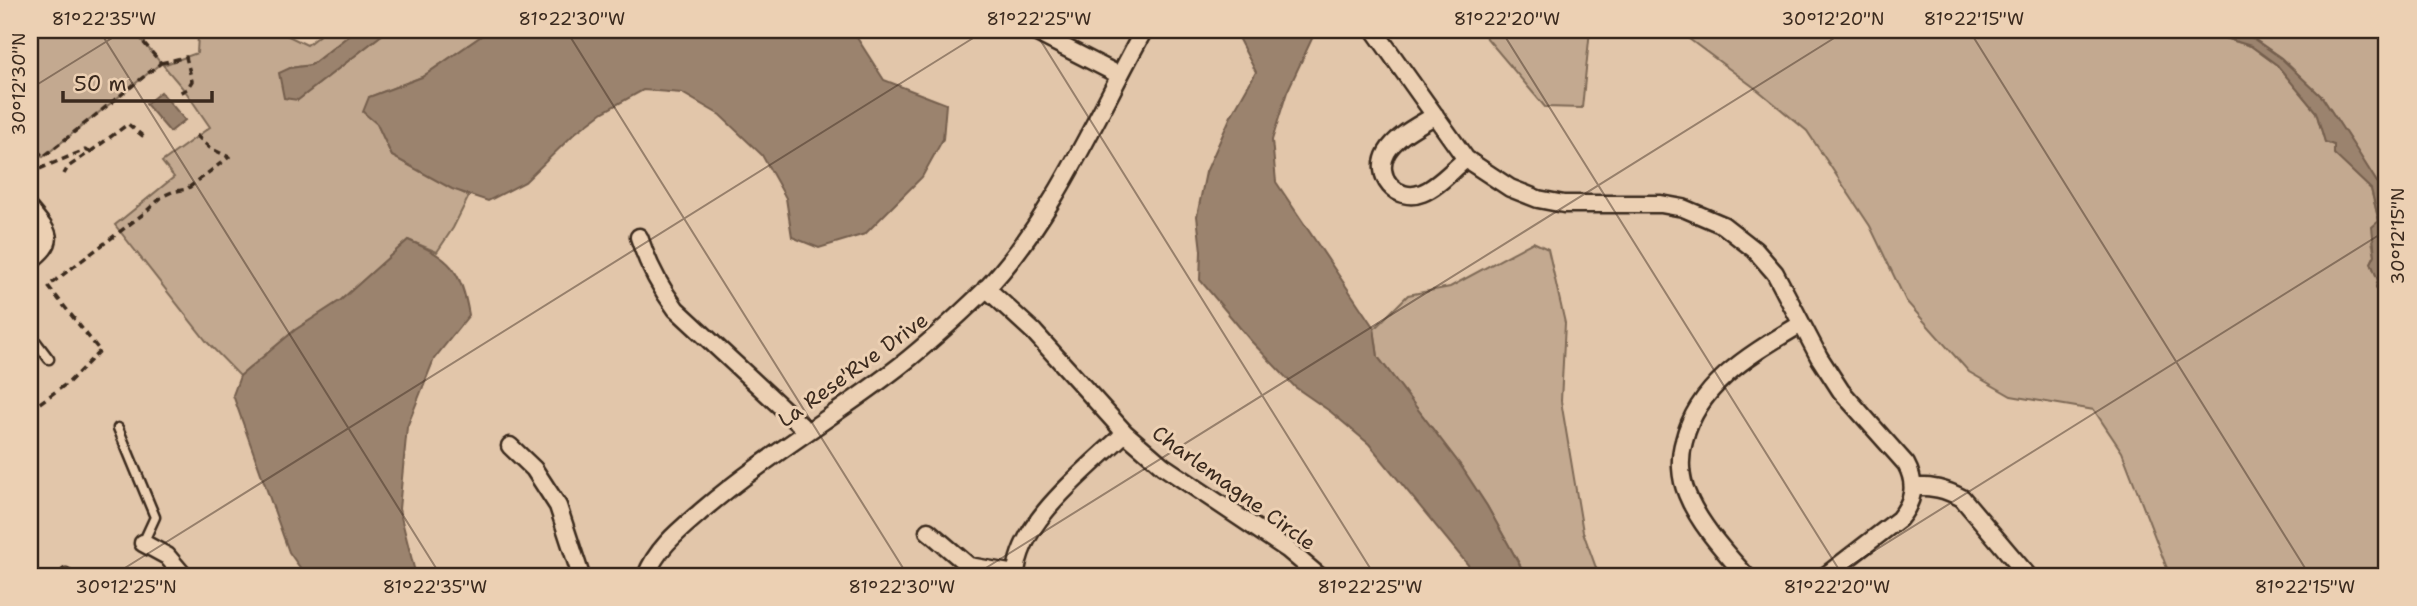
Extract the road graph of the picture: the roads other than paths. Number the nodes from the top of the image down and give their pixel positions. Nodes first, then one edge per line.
1 (1031, 30) edge
2 (1144, 30) edge
3 (1374, 30) edge
4 (1119, 75) junction
5 (1435, 115) junction
6 (1465, 159) junction
7 (30, 210) edge
8 (639, 237) dead end
9 (30, 261) edge
10 (986, 288) junction
11 (1801, 324) junction
12 (30, 334) edge
13 (49, 359) dead end
14 (118, 428) dead end
15 (807, 431) junction
16 (1125, 433) junction
17 (510, 446) dead end
18 (1913, 487) junction
19 (928, 531) dead end
20 (142, 543) joint
21 (1015, 575) edge
22 (184, 576) edge
23 (581, 576) edge
24 (646, 576) edge
25 (1319, 576) edge
26 (1746, 576) edge
27 (1825, 576) edge
28 (2028, 576) edge

1 - 4 street
2 - 4 street, La Rese'Rve Drive
3 - 5 street
4 - 10 street, La Rese'Rve Drive
5 - 6 street
5 - 6 street
6 - 11 street
7 - 9 street
8 - 15 street
10 - 15 street, La Rese'Rve Drive
10 - 16 street, Charlemagne Circle
11 - 18 street
11 - 26 street
12 - 13 lane
14 - 20 lane
15 - 24 street, La Rese'Rve Drive
16 - 21 street, Charlemagne Circle
16 - 25 street, Charlemagne Circle
17 - 23 street
18 - 27 street
18 - 28 street
19 - 21 street, Charlemagne Circle
20 - 22 street

